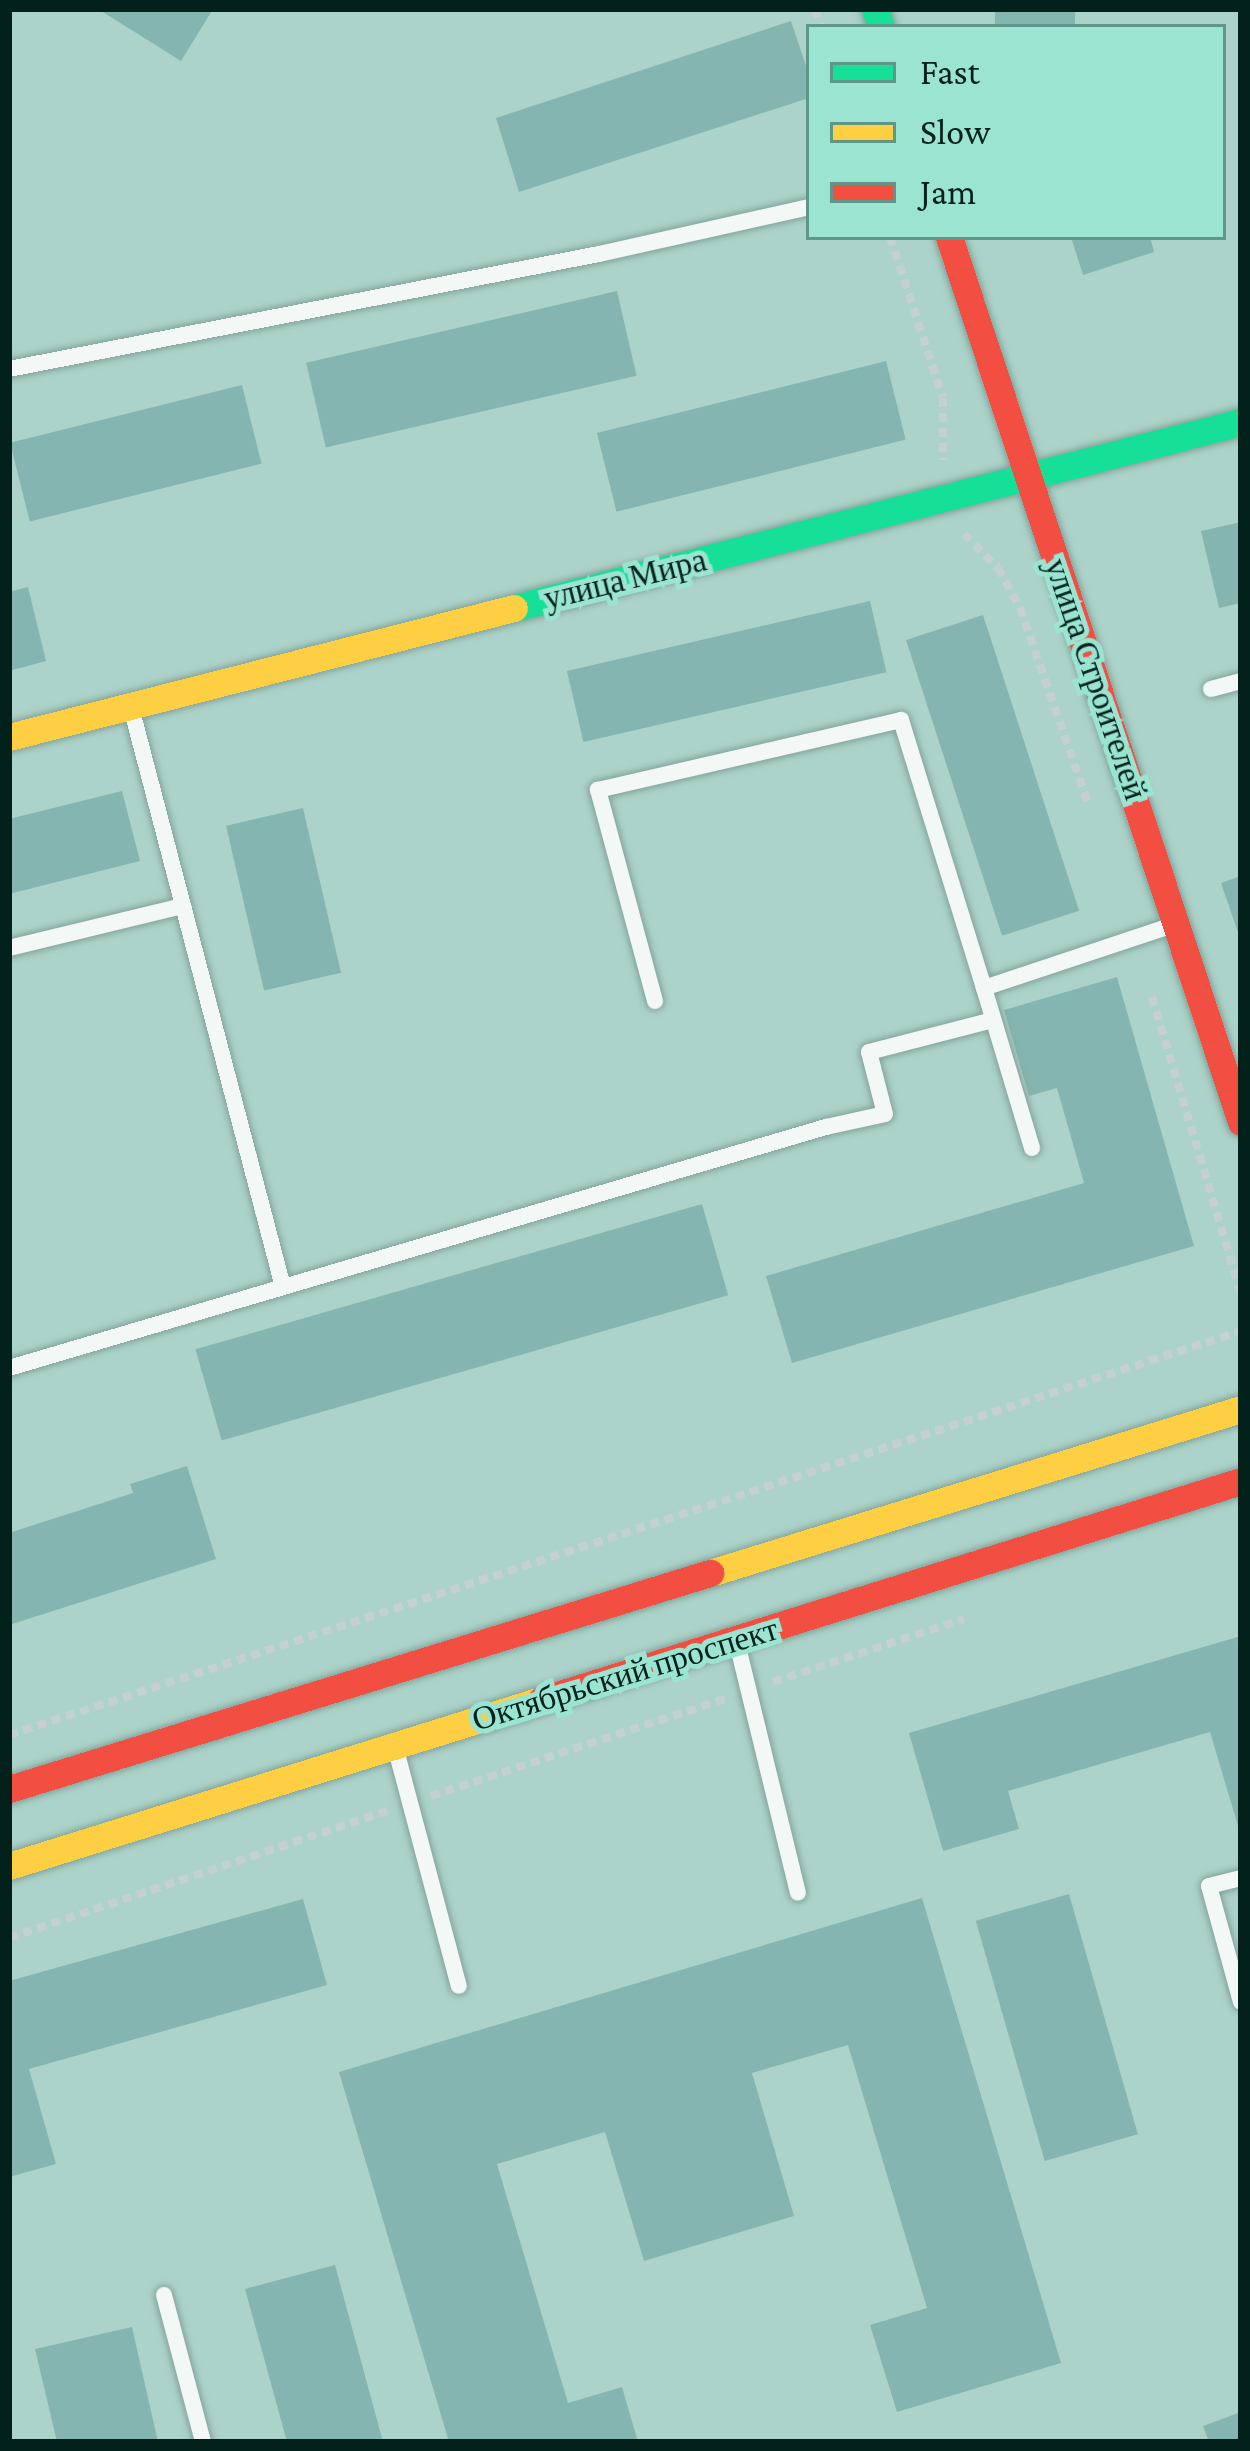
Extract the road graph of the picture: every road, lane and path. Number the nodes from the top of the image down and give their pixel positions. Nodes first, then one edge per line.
1 (806, 208) edge
2 (891, 240) edge
3 (950, 240) edge
4 (9, 369) edge
5 (1241, 422) edge
6 (943, 460) dead end
7 (1026, 478) junction
8 (959, 529) dead end
9 (1241, 681) edge
10 (1211, 688) dead end
11 (130, 704) junction
12 (9, 737) edge
13 (1096, 828) dead end
14 (183, 905) junction
15 (1177, 924) junction
16 (1134, 938) junction
17 (9, 948) edge
18 (984, 988) junction
19 (655, 1000) dead end
20 (993, 1020) junction
21 (1241, 1122) edge
22 (1033, 1148) dead end
23 (284, 1288) junction
24 (1241, 1294) edge
25 (1241, 1331) edge
26 (9, 1368) edge
27 (1241, 1409) edge
28 (1241, 1481) edge
29 (973, 1616) dead end
30 (735, 1639) junction
31 (749, 1690) junction
32 (9, 1735) edge
33 (395, 1746) junction
34 (9, 1789) edge
35 (410, 1803) junction
36 (9, 1866) edge
37 (1241, 1878) edge
38 (799, 1893) dead end
39 (9, 1938) edge
40 (459, 1986) dead end
41 (1241, 2002) edge
42 (164, 2295) dead end
43 (203, 2442) edge

1 - 4 lane
2 - 6 path
3 - 7 main road, улица Строителей
5 - 7 main road, улица Мира
7 - 11 main road, улица Мира
7 - 15 main road, улица Строителей
8 - 13 path
9 - 10 lane
11 - 12 main road, улица Мира
11 - 14 lane
14 - 17 lane
14 - 23 lane
15 - 16 lane
15 - 21 main road, улица Строителей
16 - 18 lane
16 - 24 path
18 - 19 lane
18 - 20 lane
20 - 22 lane
20 - 23 lane
23 - 26 lane
25 - 32 path
27 - 34 main road
28 - 30 main road, Октябрьский проспект
29 - 31 path
30 - 31 lane
30 - 33 main road, Октябрьский проспект
31 - 35 path
31 - 38 lane
33 - 35 lane
33 - 36 main road, Октябрьский проспект
35 - 39 path
35 - 40 lane
37 - 41 lane
42 - 43 lane

